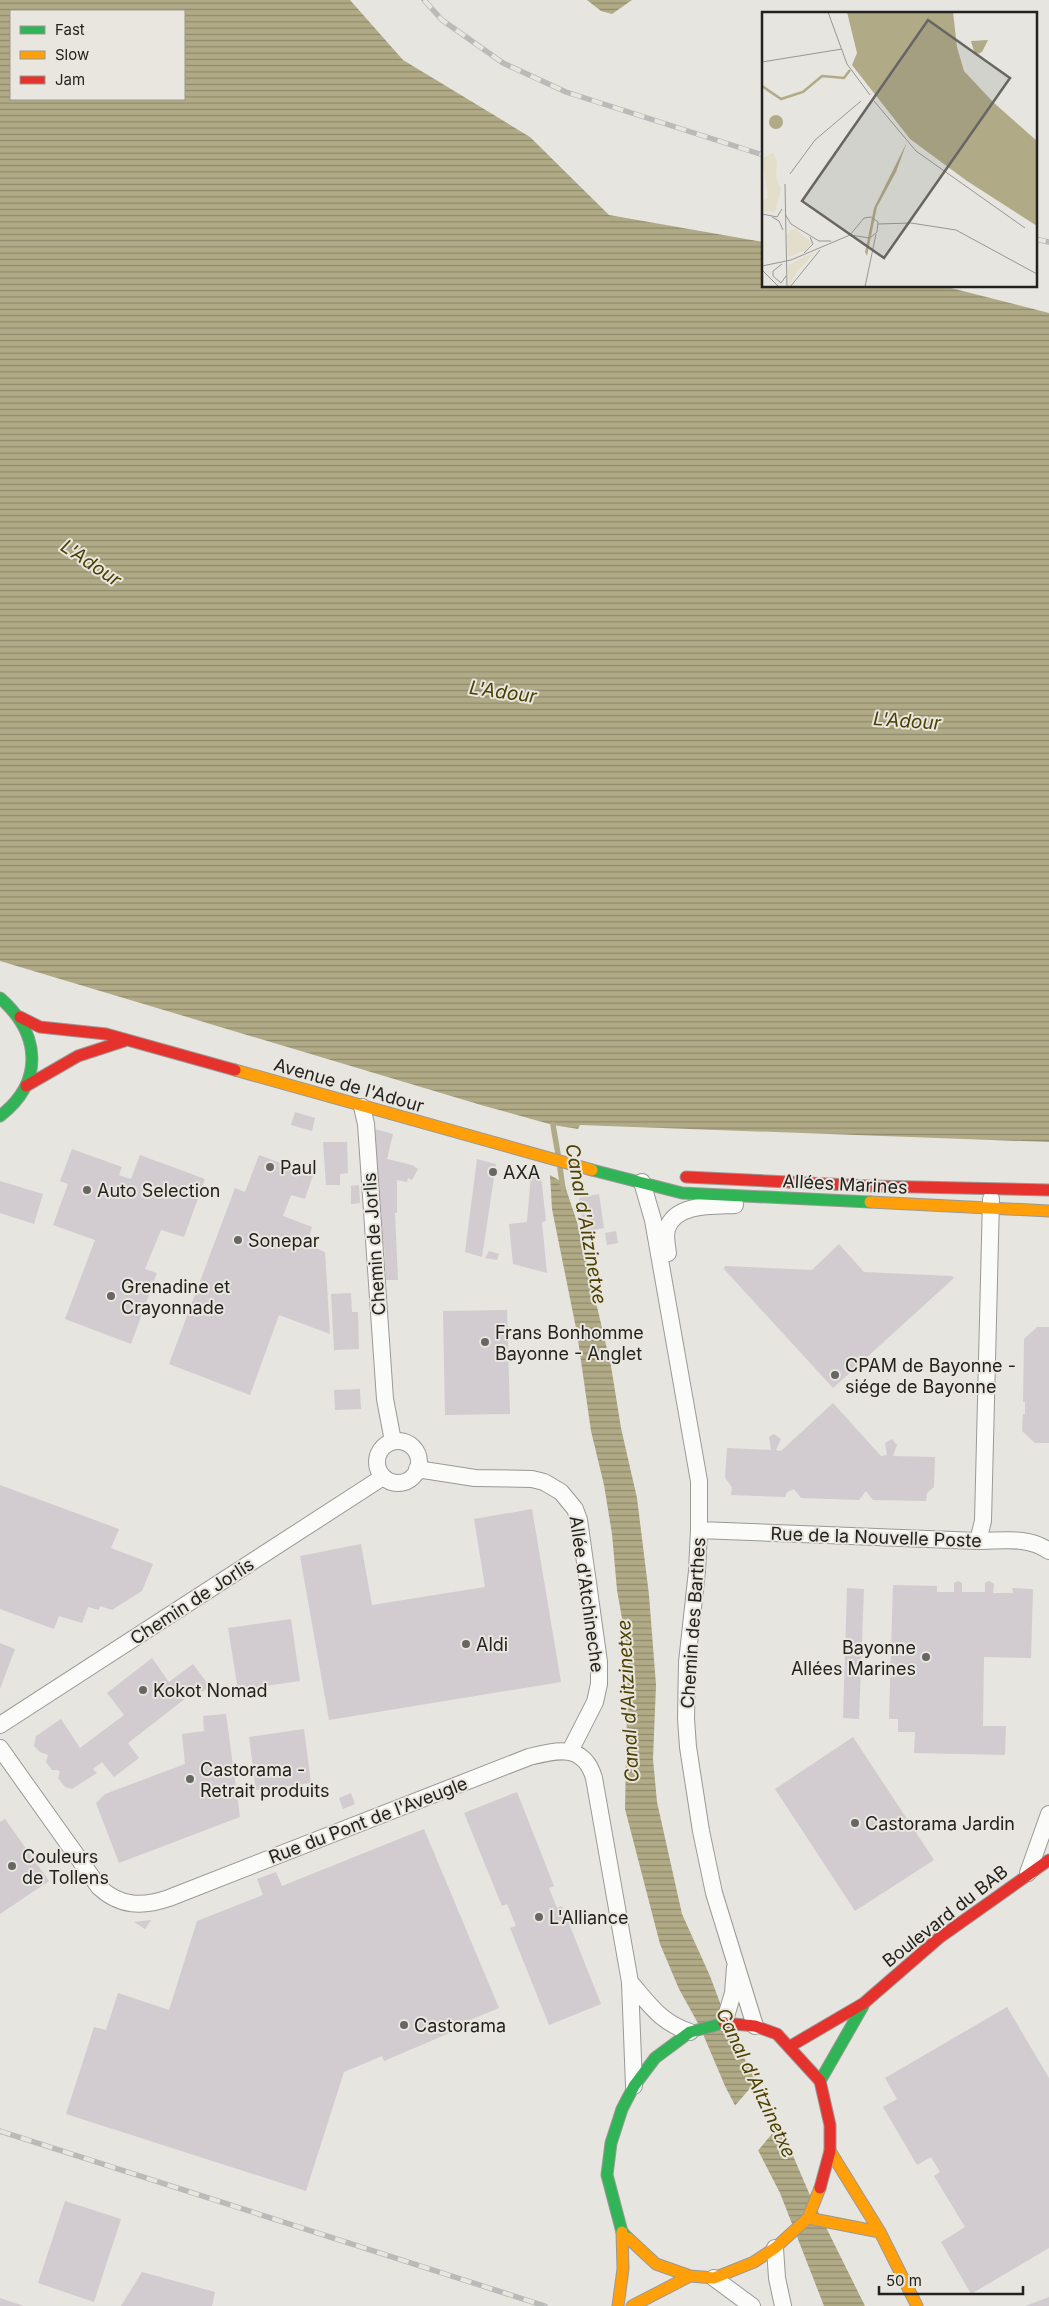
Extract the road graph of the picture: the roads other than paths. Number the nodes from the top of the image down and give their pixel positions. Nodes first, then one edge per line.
1 (0, 998) edge
2 (20, 1017) junction
3 (129, 1040) junction
4 (26, 1086) junction
5 (362, 1107) junction
6 (0, 1116) edge
7 (560, 1162) joint
8 (642, 1182) junction
9 (991, 1190) junction
10 (1049, 1190) edge
11 (807, 1200) junction
12 (991, 1209) junction
13 (1049, 1211) edge
14 (670, 1315) junction
15 (393, 1441) junction
16 (418, 1469) junction
17 (383, 1477) junction
18 (700, 1530) junction
19 (978, 1541) junction
20 (1049, 1551) edge
21 (0, 1725) edge
22 (0, 1748) edge
23 (570, 1751) junction
24 (1049, 1814) edge
25 (1049, 1860) edge
26 (1028, 1873) junction
27 (735, 1958) junction
28 (630, 1982) junction
29 (864, 2003) junction
30 (724, 2023) junction
31 (755, 2026) junction
32 (690, 2032) junction
33 (789, 2047) junction
34 (820, 2081) junction
35 (634, 2086) junction
36 (830, 2151) junction
37 (808, 2218) junction
38 (622, 2232) junction
39 (880, 2232) junction
40 (775, 2248) junction
41 (690, 2276) junction
42 (714, 2278) junction
43 (618, 2306) edge
44 (632, 2306) edge
45 (752, 2306) edge
46 (783, 2306) edge
47 (917, 2306) edge

1 - 2 main road
2 - 3 main road, Avenue de l'Adour
2 - 4 main road
3 - 4 main road
3 - 5 main road, Avenue de l'Adour
4 - 6 main road
5 - 7 main road, Avenue de l'Adour
5 - 15 street, Chemin de Jorlis
7 - 8 main road, Allées Marines
8 - 9 main road, Allées Marines
8 - 11 main road, Allées Marines
8 - 14 street, Chemin des Barthes
9 - 10 main road, Allées Marines
9 - 12 street
11 - 12 main road, Allées Marines
11 - 14 street, Chemin des Barthes
12 - 13 main road, Allées Marines
12 - 19 street
14 - 18 street, Chemin des Barthes
15 - 16 street
15 - 17 street
16 - 17 street
16 - 23 street, Allée d'Atchineche
17 - 21 street, Chemin de Jorlis
18 - 19 street, Rue de la Nouvelle Poste
18 - 27 street, Chemin des Barthes
19 - 20 street, Rue de la Nouvelle Poste
22 - 23 street, Rue du Pont de l'Aveugle
23 - 28 street
24 - 26 street
25 - 26 main road, Boulevard du BAB
26 - 29 main road, Boulevard du BAB
27 - 30 street, Chemin des Barthes
27 - 31 street, Chemin des Barthes
28 - 32 street
28 - 35 street
29 - 33 main road, Boulevard du BAB
29 - 34 main road, Boulevard du BAB
30 - 31 main road
30 - 32 main road
31 - 33 main road
32 - 35 main road
33 - 34 main road
34 - 36 main road
35 - 38 main road
36 - 37 main road
36 - 39 main road
37 - 39 main road
37 - 40 main road
38 - 41 main road
38 - 43 main road
39 - 47 main road
40 - 42 main road
40 - 46 street
41 - 42 main road
41 - 44 main road
42 - 45 street

